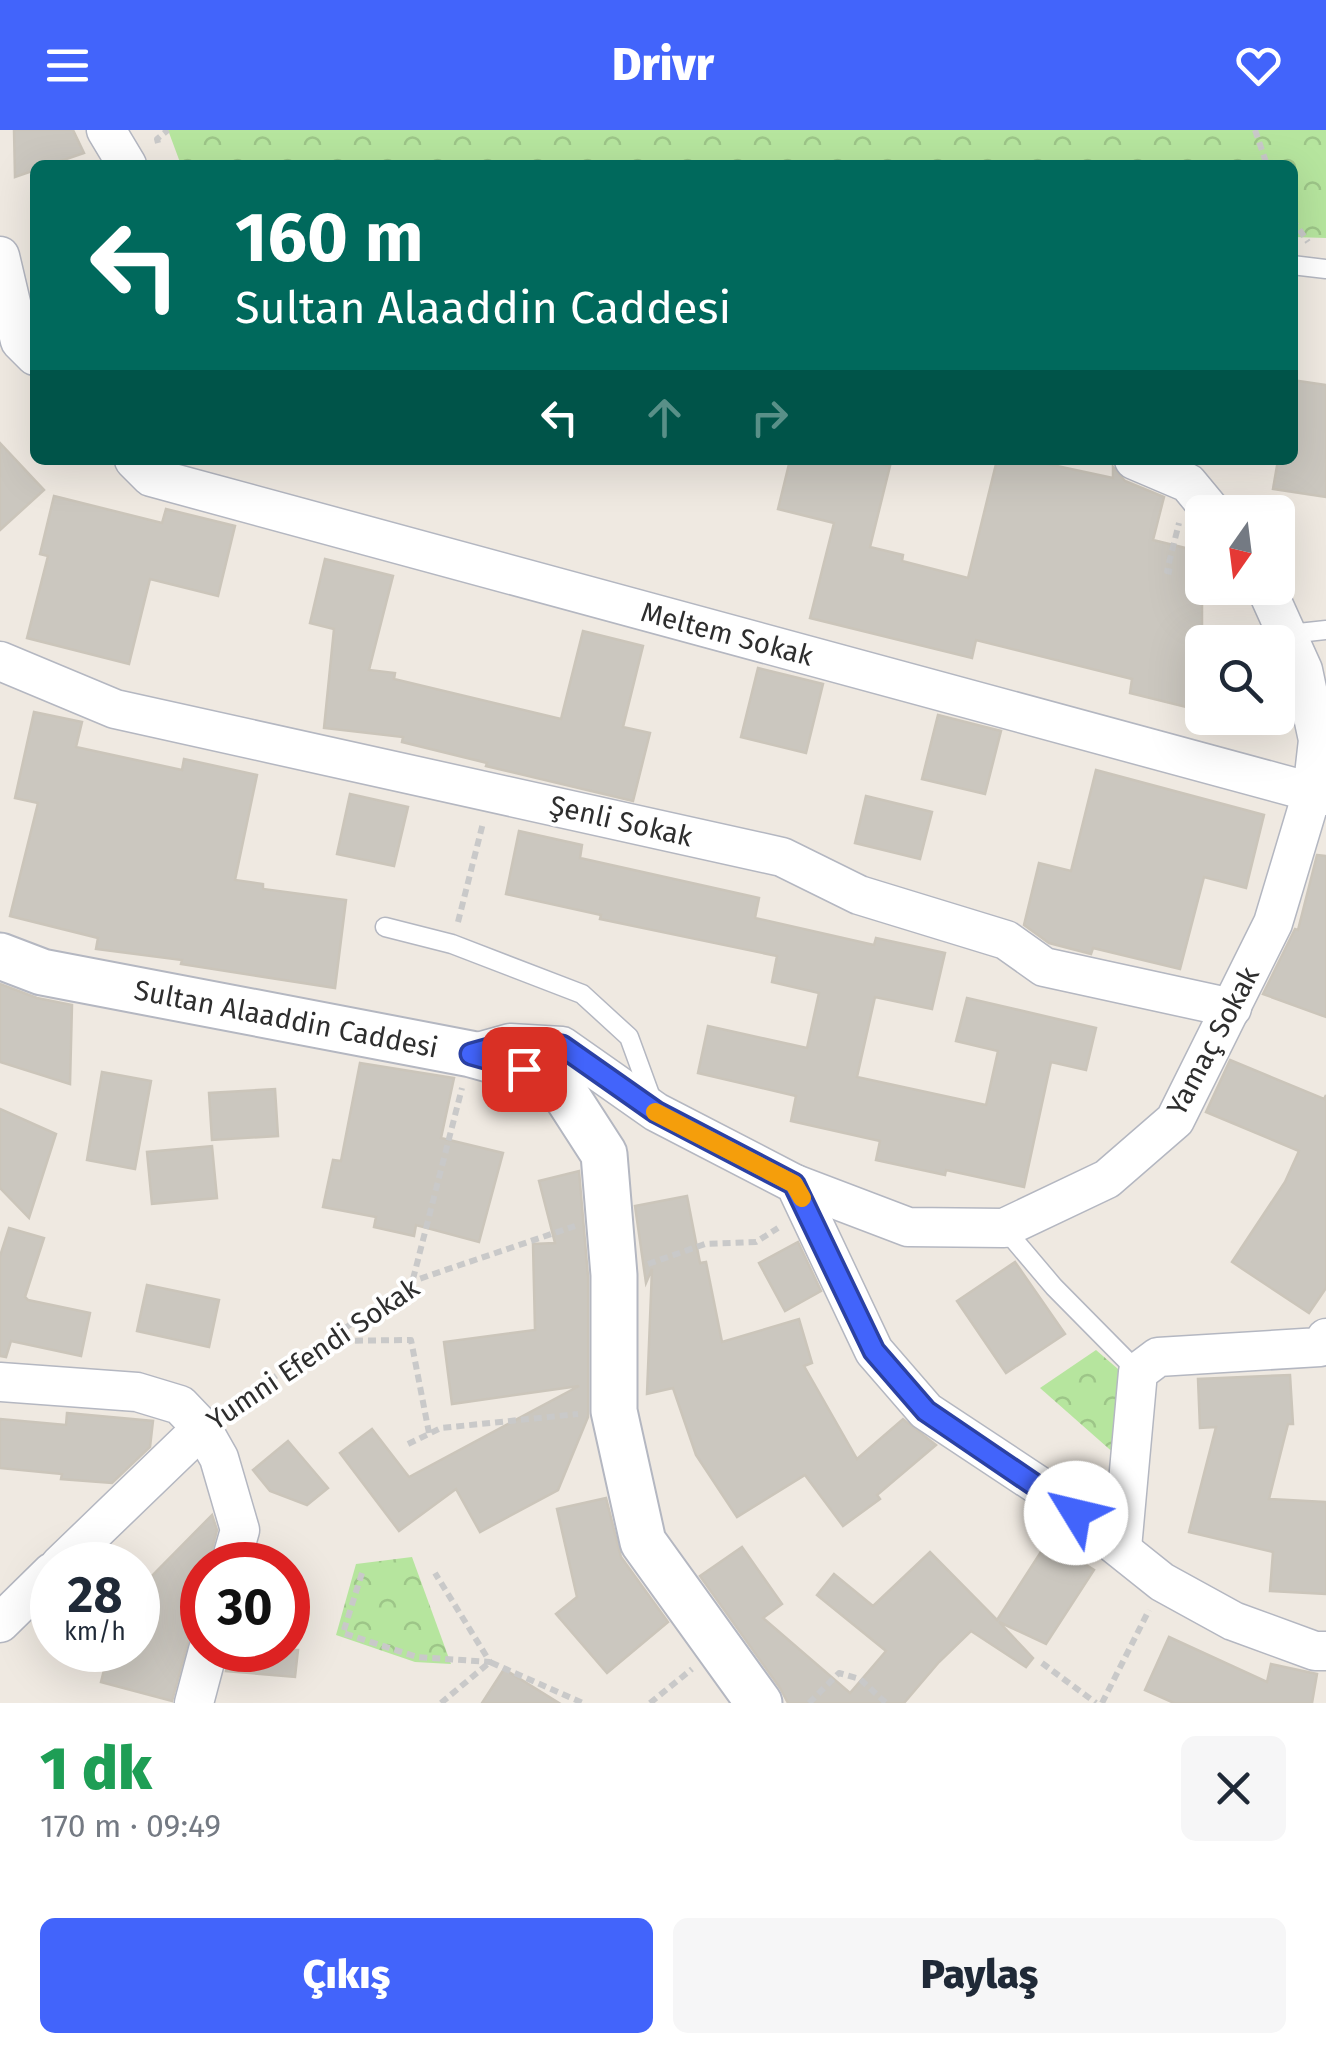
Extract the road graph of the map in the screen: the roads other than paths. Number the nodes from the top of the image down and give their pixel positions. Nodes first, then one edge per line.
1 (106, 130) edge
2 (144, 158) edge
3 (0, 256) edge
4 (1298, 266) edge
5 (1326, 268) edge
6 (30, 351) edge
7 (139, 465) edge
8 (1146, 465) edge
9 (1198, 495) edge
10 (1282, 605) edge
11 (1307, 632) edge
12 (0, 661) edge
13 (1319, 794) edge
14 (385, 926) dead end
15 (0, 956) edge
16 (1232, 1008) junction
17 (467, 1070) junction
18 (656, 1112) junction
19 (802, 1197) junction
20 (1004, 1228) junction
21 (1326, 1338) edge
22 (1138, 1372) junction
23 (0, 1382) edge
24 (202, 1428) junction
25 (84, 1542) edge
26 (237, 1542) edge
27 (1122, 1548) junction
28 (30, 1594) edge
29 (0, 1623) edge
30 (1326, 1650) edge
31 (202, 1672) edge
32 (194, 1703) edge
33 (759, 1703) edge

1 - 2 street
3 - 6 street
4 - 5 lane
7 - 13 street, Meltem Sokak
8 - 9 street
10 - 11 street
11 - 13 street
12 - 16 street, Şenli Sokak
13 - 16 street, Yamaç Sokak
14 - 18 lane
15 - 17 street, Sultan Alaaddin Caddesi
16 - 20 street, Yamaç Sokak
17 - 18 street, Yamaç Sokak
17 - 33 street, Sultan Alaaddin Caddesi
18 - 19 street, Yamaç Sokak
19 - 20 street, Yamaç Sokak
19 - 27 street
20 - 22 lane
21 - 22 street
22 - 27 street
23 - 24 street
24 - 25 street, Yumni Efendi Sokak
24 - 26 street
27 - 30 street
28 - 29 street
31 - 32 street

